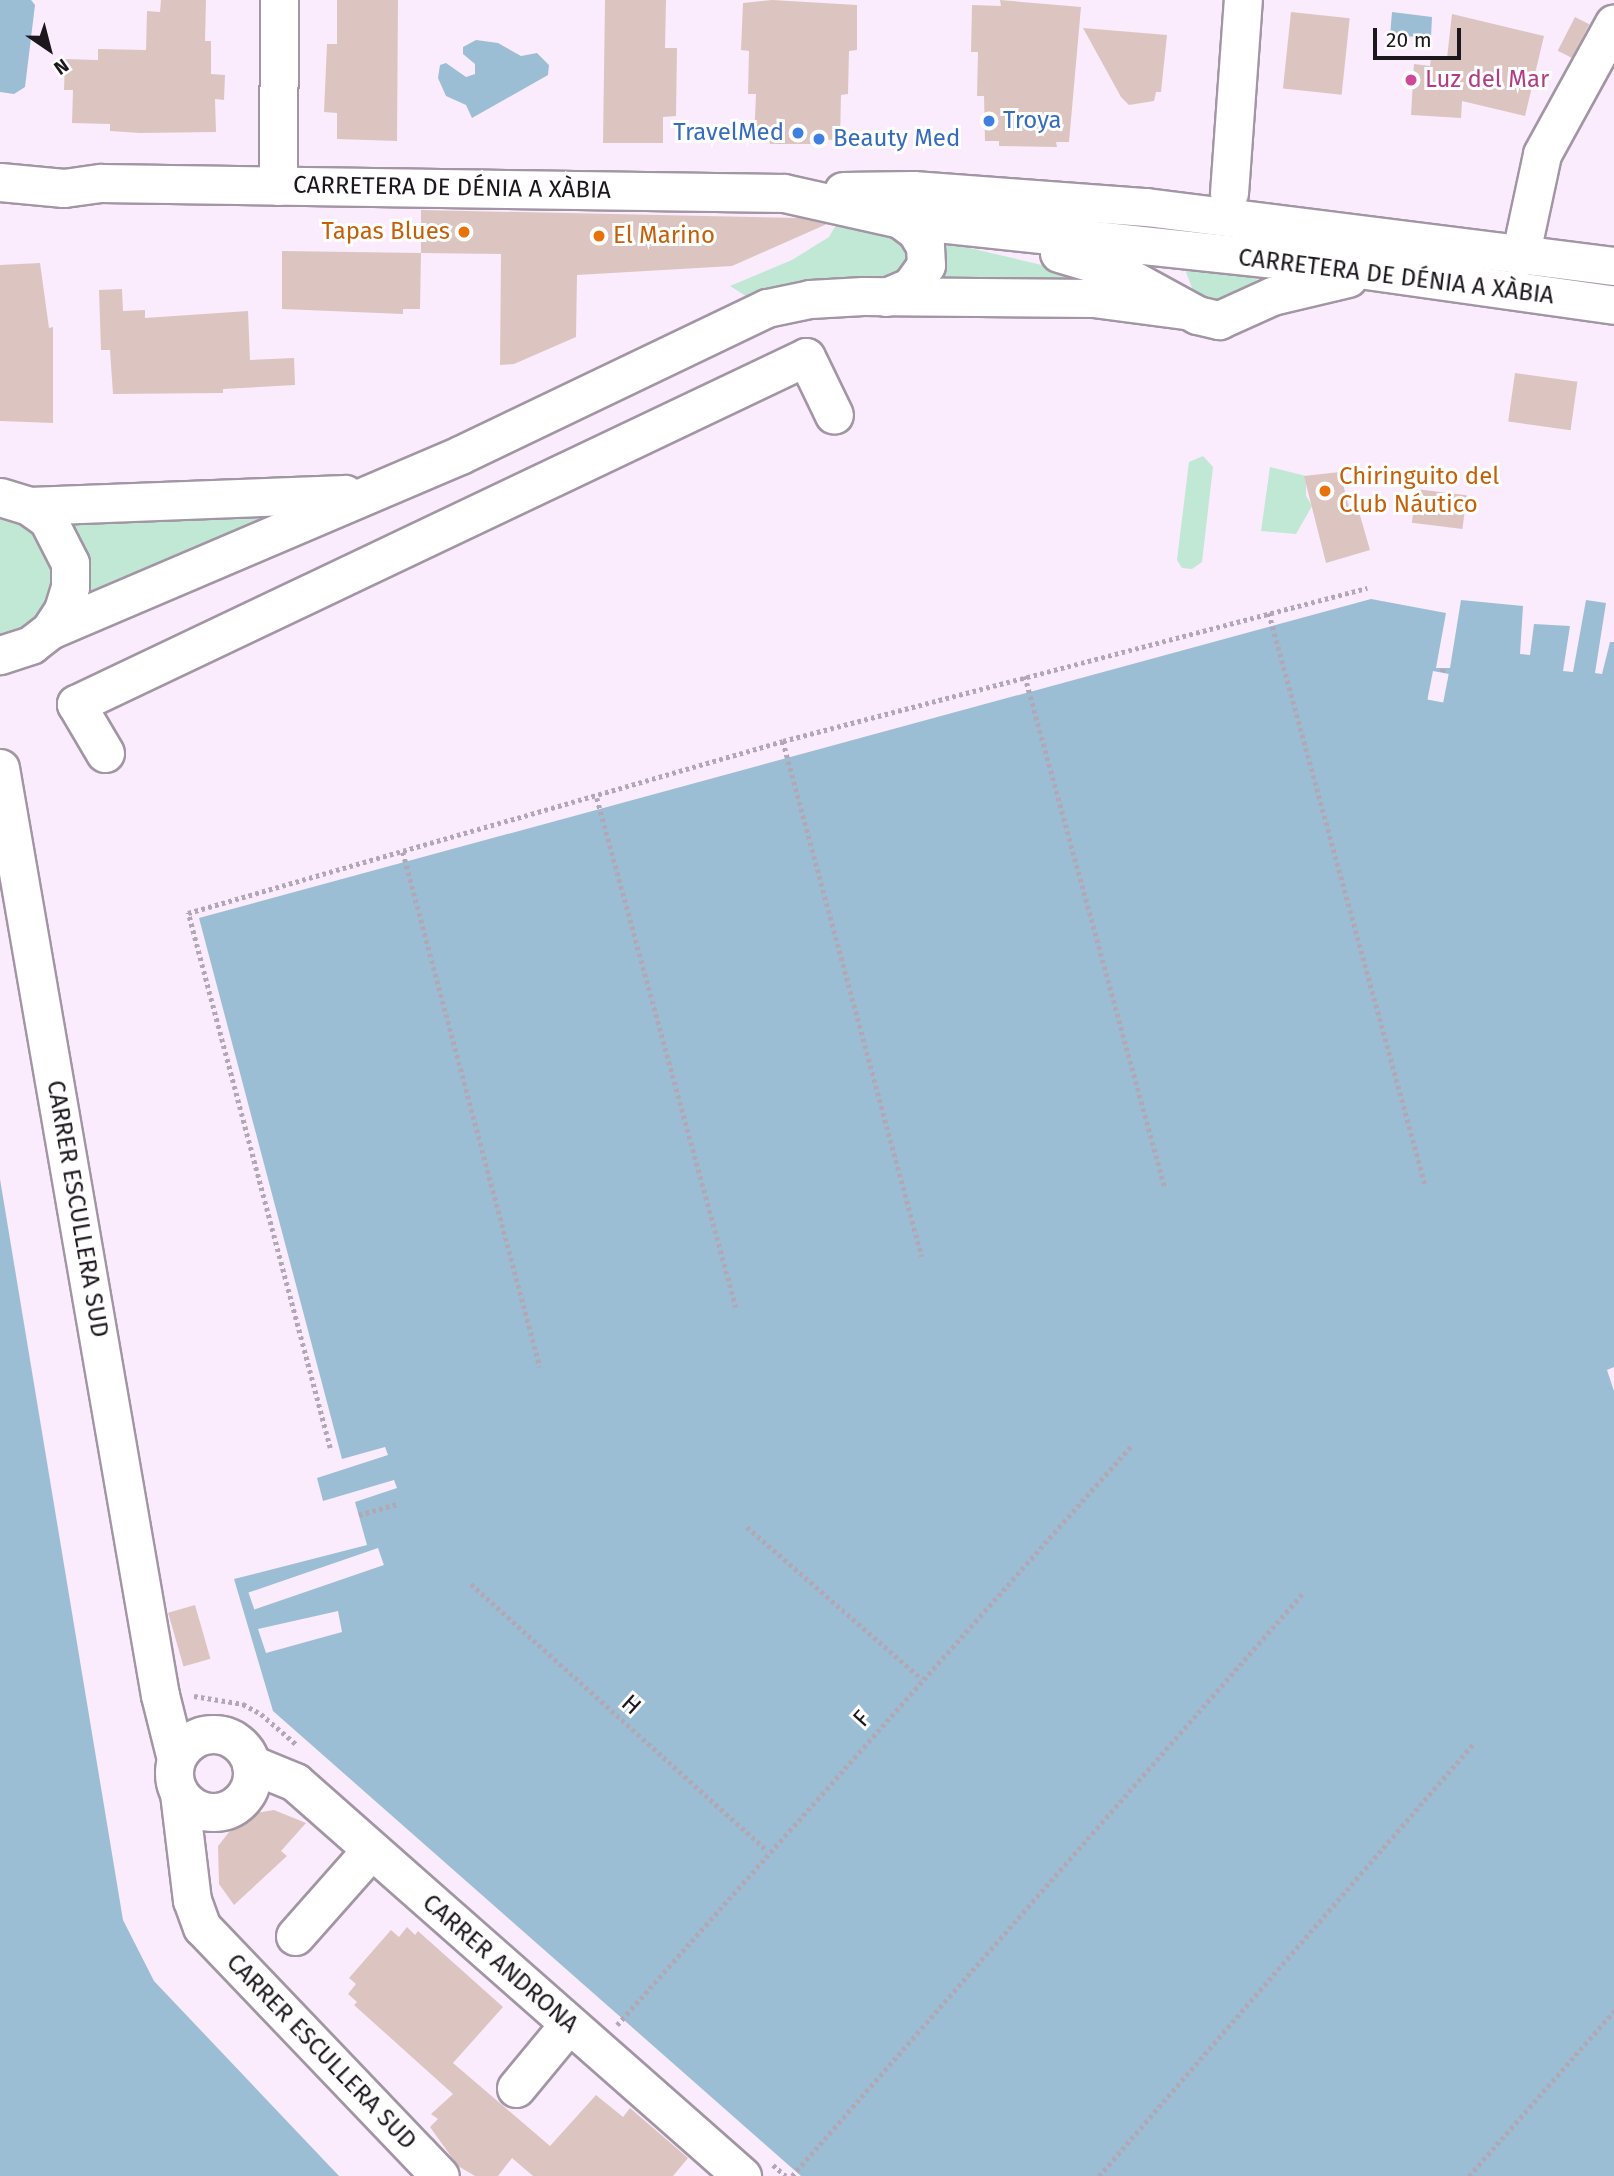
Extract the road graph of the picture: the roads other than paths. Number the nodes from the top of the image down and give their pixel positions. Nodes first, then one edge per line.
1 (279, 0) edge
2 (1243, 0) edge
3 (1614, 23) edge
4 (0, 158) edge
5 (0, 182) edge
6 (101, 183) junction
7 (278, 186) junction
8 (803, 195) junction
9 (1227, 208) junction
10 (900, 219) junction
11 (1177, 249) junction
12 (1520, 257) junction
13 (1267, 259) junction
14 (1614, 266) edge
15 (1384, 275) junction
16 (1139, 281) junction
17 (886, 297) junction
18 (1093, 298) junction
19 (1256, 302) junction
20 (1614, 306) edge
21 (1186, 310) junction
22 (834, 415) dead end
23 (367, 493) junction
24 (14, 502) edge
25 (50, 630) junction
26 (3, 662) edge
27 (105, 753) dead end
28 (0, 768) edge
29 (156, 1651) junction
30 (209, 1734) junction
31 (251, 1764) junction
32 (178, 1776) junction
33 (221, 1811) junction
34 (371, 1850) junction
35 (202, 1927) junction
36 (295, 1936) dead end
37 (569, 2024) junction
38 (516, 2088) dead end
39 (440, 2176) edge
40 (742, 2176) edge

1 - 7 street
2 - 9 street
3 - 12 street
4 - 6 street, CARRETERA DE DÉNIA A XÀBIA
5 - 6 street, CARRETERA DE DÉNIA A XÀBIA
6 - 7 street, CARRETERA DE DÉNIA A XÀBIA
7 - 8 street, CARRETERA DE DÉNIA A XÀBIA
8 - 9 street, CARRETERA DE DÉNIA A XÀBIA
8 - 10 street, CARRETERA DE DÉNIA A XÀBIA
9 - 11 street
9 - 12 street, CARRETERA DE DÉNIA A XÀBIA
9 - 13 street
10 - 11 street, CARRETERA DE DÉNIA A XÀBIA
10 - 16 street
10 - 17 street
11 - 13 street, CARRETERA DE DÉNIA A XÀBIA
11 - 16 street
11 - 21 street
12 - 14 street, CARRETERA DE DÉNIA A XÀBIA
13 - 15 street, CARRETERA DE DÉNIA A XÀBIA
13 - 19 street
15 - 19 street
15 - 20 street, CARRETERA DE DÉNIA A XÀBIA
16 - 18 street
16 - 21 street
17 - 18 street
17 - 23 street
18 - 21 street
19 - 21 street
22 - 27 street
23 - 24 street
23 - 25 street
24 - 25 street
25 - 26 street
28 - 29 street, CARRER ESCULLERA SUD
29 - 30 street, CARRER ESCULLERA SUD
29 - 32 street, CARRER ESCULLERA SUD
30 - 31 street
30 - 32 street
31 - 33 street
31 - 34 street, CARRER ANDRONA
32 - 33 street
32 - 35 street, CARRER ESCULLERA SUD
33 - 35 street
34 - 36 street
34 - 37 street, CARRER ANDRONA
35 - 39 street, CARRER ESCULLERA SUD
37 - 38 street
37 - 40 street, CARRER ANDRONA

